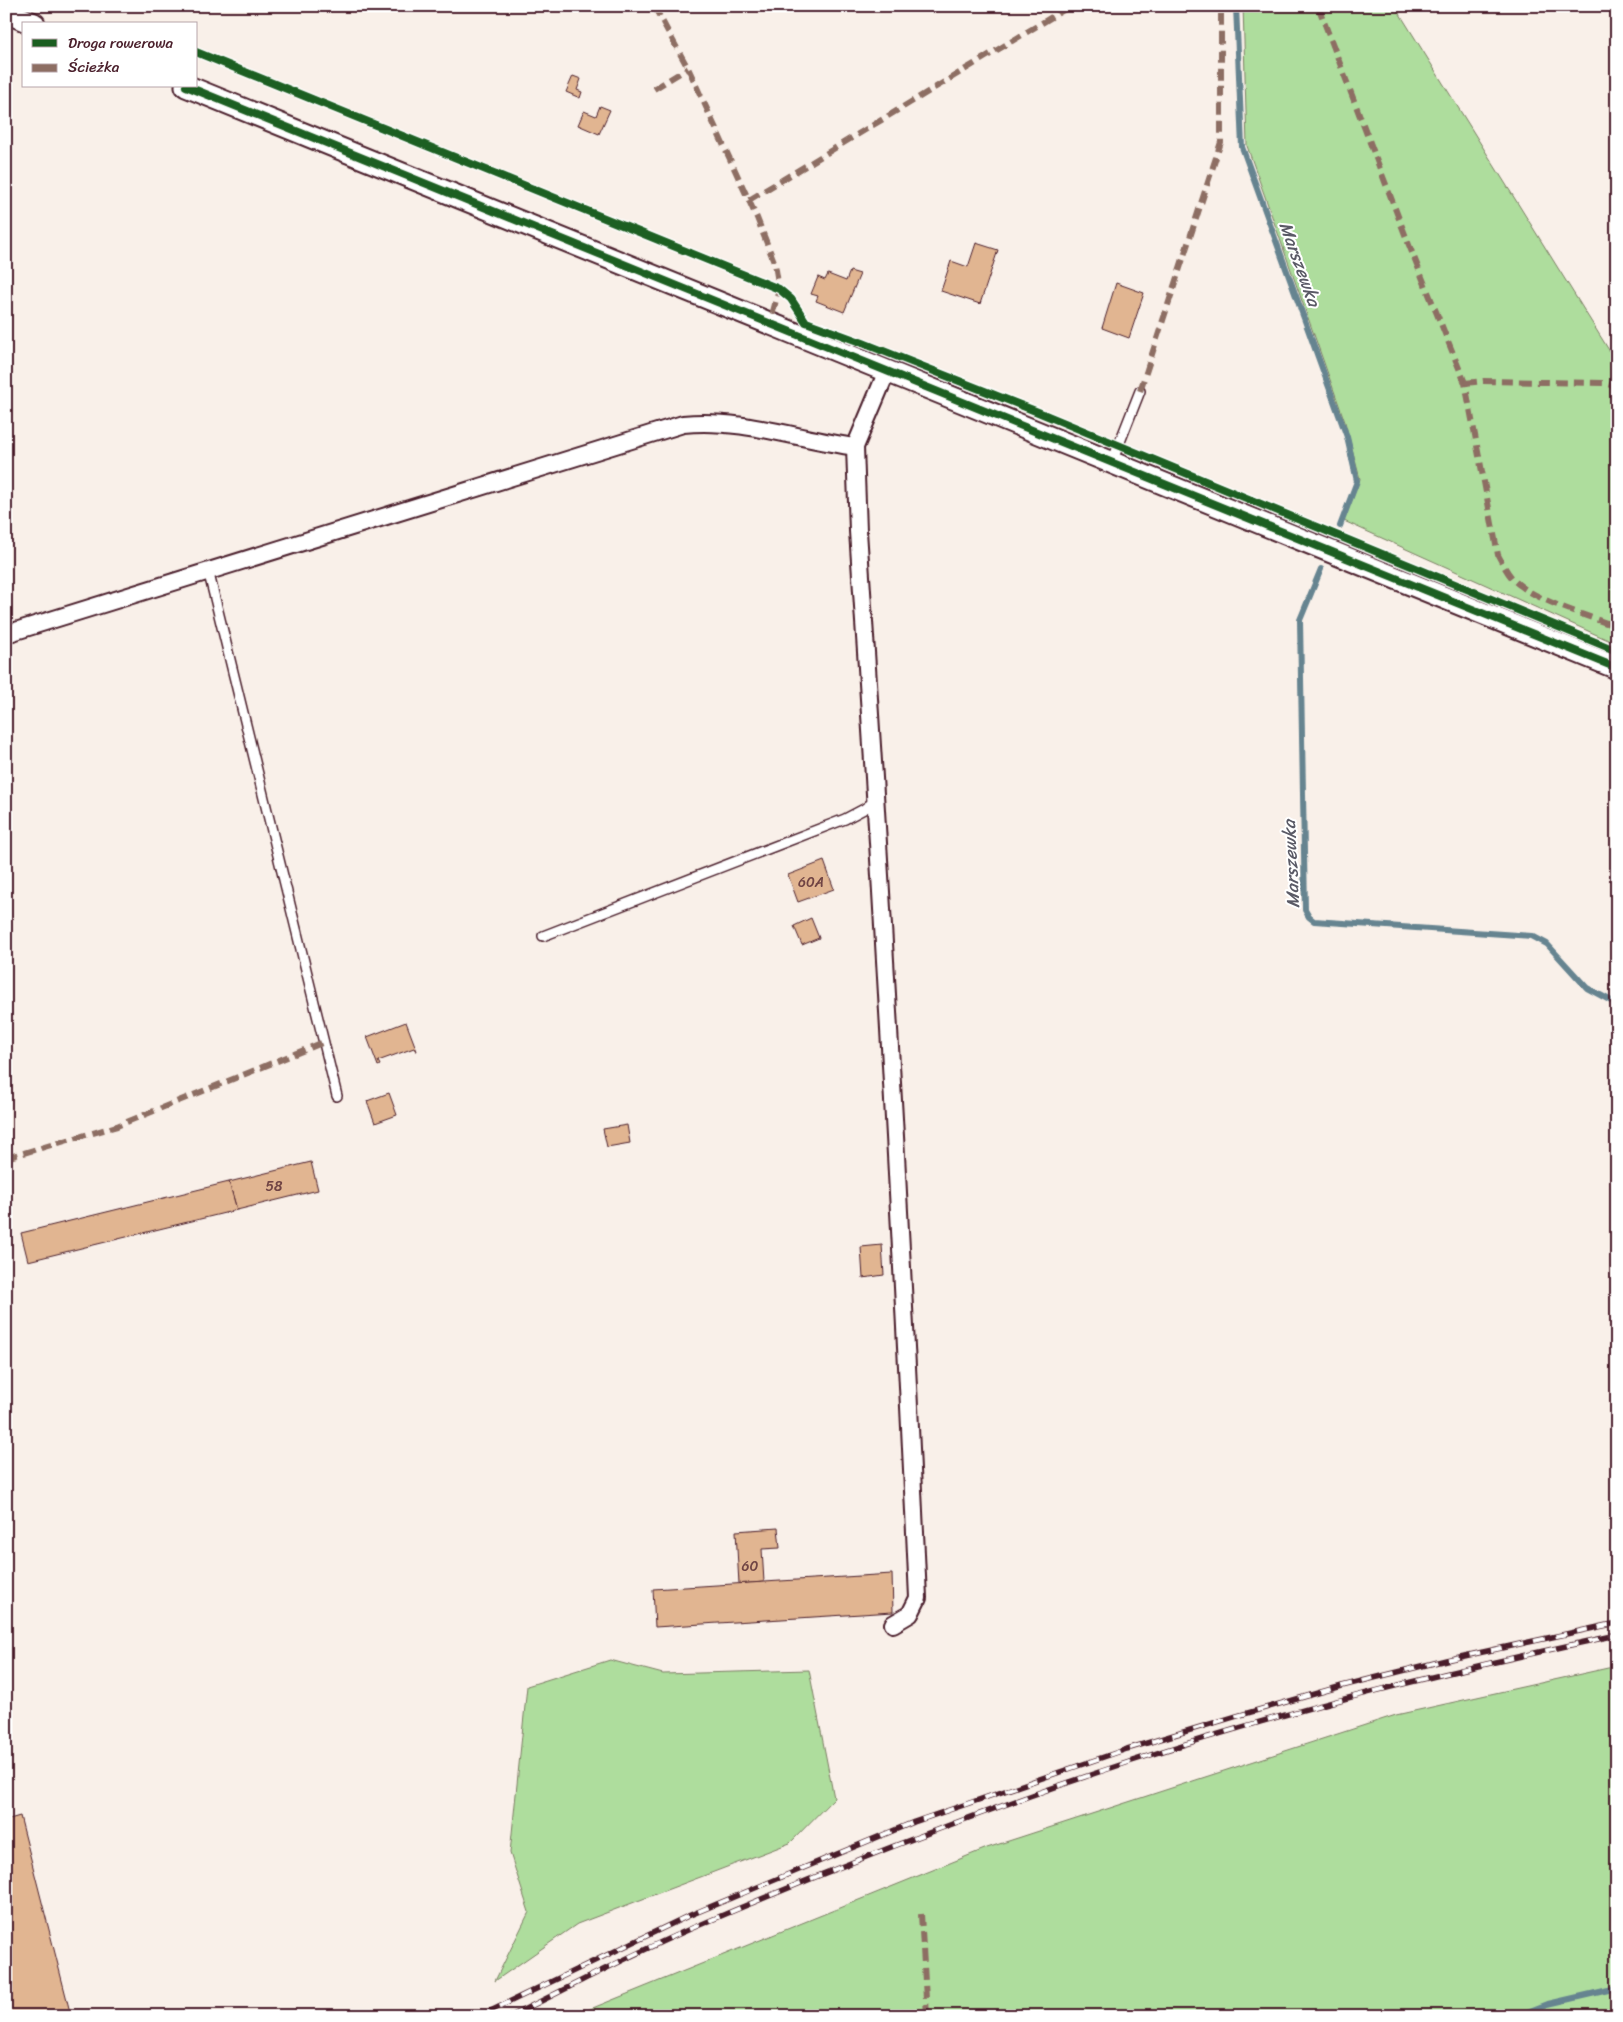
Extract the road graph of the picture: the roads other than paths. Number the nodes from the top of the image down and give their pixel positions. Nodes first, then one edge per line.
1 (6, 12) edge
2 (29, 22) edge
3 (191, 88) edge
4 (886, 372) junction
5 (1140, 392) dead end
6 (855, 447) junction
7 (1112, 462) junction
8 (208, 570) junction
9 (6, 634) edge
10 (1617, 668) edge
11 (875, 800) junction
12 (544, 936) dead end
13 (336, 1096) dead end
14 (893, 1624) dead end

1 - 2 street
3 - 4 street
4 - 6 street
4 - 7 street
5 - 7 lane
6 - 8 street
6 - 11 street
7 - 10 street
8 - 9 street
8 - 13 lane
11 - 12 lane
11 - 14 street

